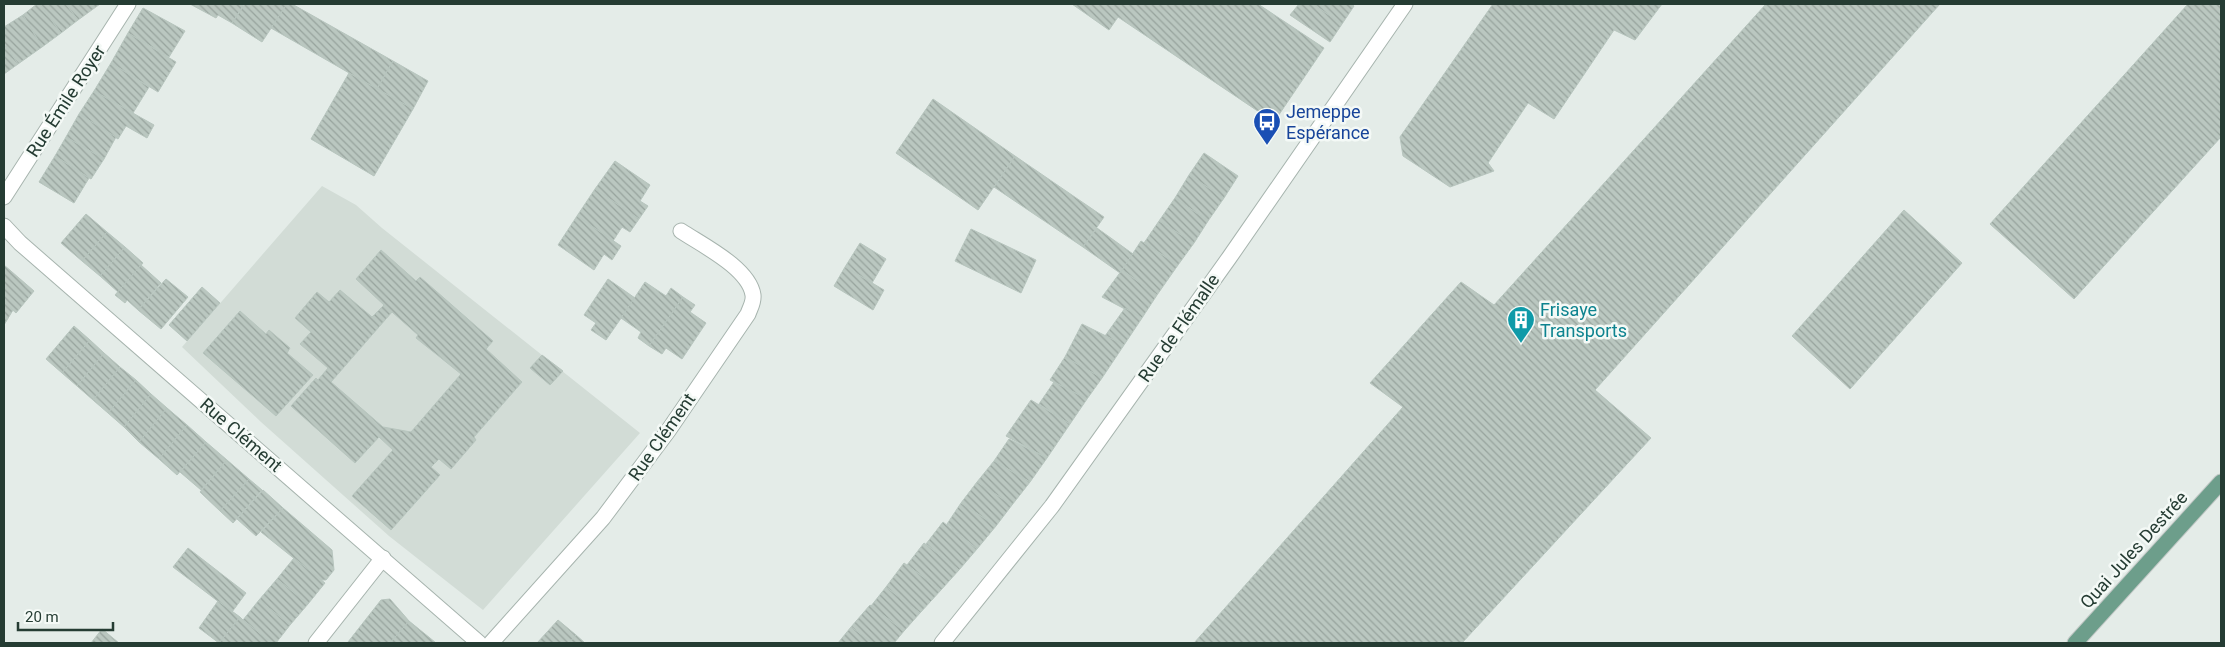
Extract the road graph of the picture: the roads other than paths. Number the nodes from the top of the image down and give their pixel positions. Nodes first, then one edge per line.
1 (128, 4) edge
2 (1405, 4) edge
3 (4, 197) edge
4 (4, 226) edge
5 (681, 231) dead end
6 (2221, 482) edge
7 (383, 558) junction
8 (316, 643) edge
9 (479, 643) edge
10 (491, 643) edge
11 (942, 643) edge
12 (2075, 643) edge

1 - 3 street, Rue Émile Royer
2 - 11 street, Rue de Flémalle
4 - 7 street, Rue Clément
5 - 10 street, Rue Clément
6 - 12 main road, Quai Jules Destrée
7 - 8 street
7 - 9 street, Rue Clément

